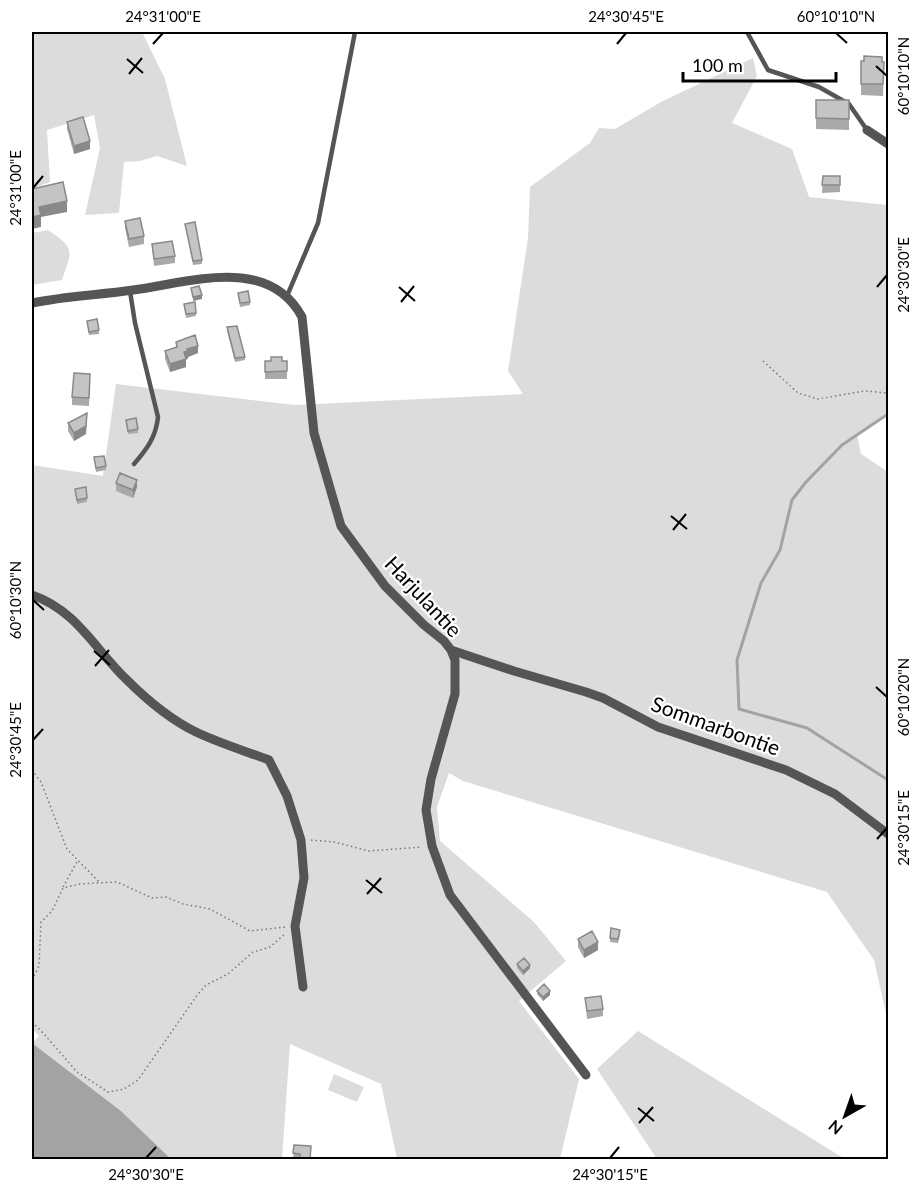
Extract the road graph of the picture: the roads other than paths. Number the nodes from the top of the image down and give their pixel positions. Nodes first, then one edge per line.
1 (356, 32) edge
2 (747, 32) edge
3 (867, 130) joint
4 (888, 144) edge
5 (130, 291) junction
6 (287, 296) junction
7 (32, 303) edge
8 (134, 464) dead end
9 (32, 595) edge
10 (451, 650) junction
11 (888, 834) edge
12 (303, 987) dead end
13 (586, 1075) dead end

1 - 6 lane
2 - 3 lane
3 - 4 street
5 - 6 street
5 - 7 street
5 - 8 lane
6 - 10 street, Harjulantie
9 - 12 street
10 - 11 street, Sommarbontie
10 - 13 street, Harjulantie

